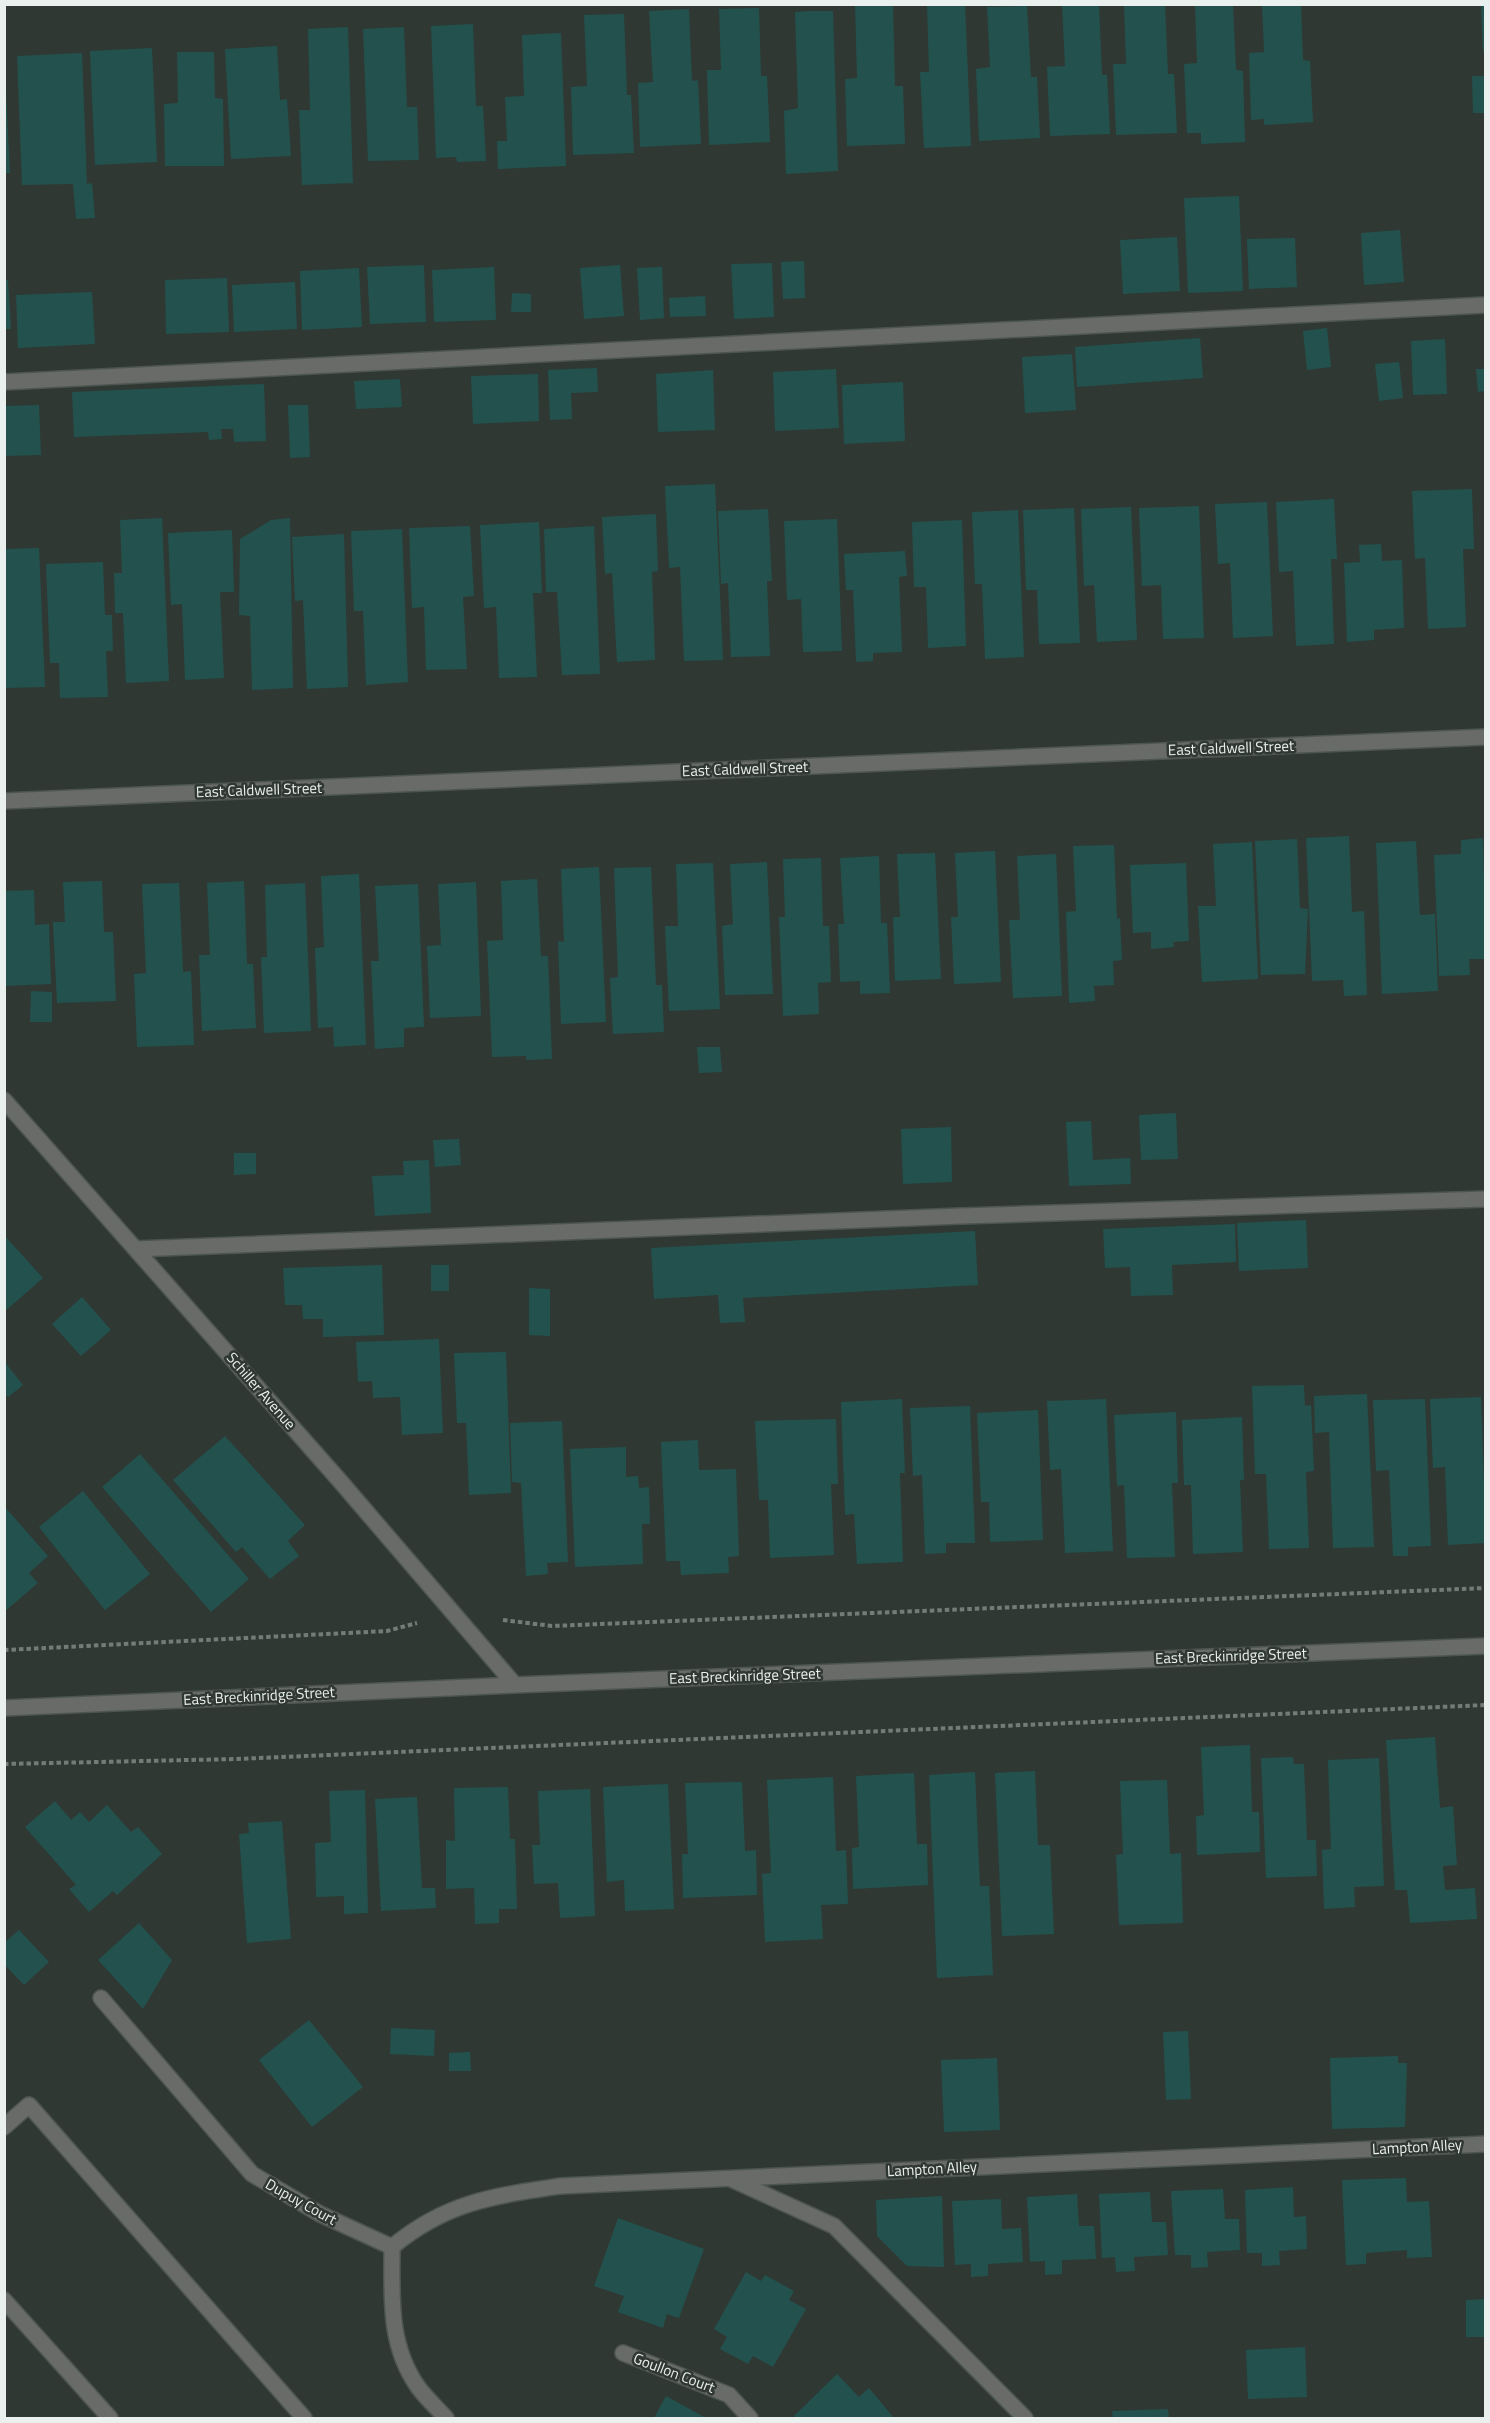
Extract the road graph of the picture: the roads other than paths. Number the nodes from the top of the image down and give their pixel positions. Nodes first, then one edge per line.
1 (1485, 305) edge
2 (4, 382) edge
3 (1485, 737) edge
4 (4, 801) edge
5 (4, 1100) edge
6 (1485, 1199) edge
7 (136, 1249) junction
8 (1485, 1646) edge
9 (515, 1685) junction
10 (4, 1708) edge
11 (101, 1998) dead end
12 (4, 2127) edge
13 (1485, 2144) edge
14 (728, 2178) junction
15 (392, 2247) junction
16 (4, 2300) edge
17 (623, 2353) dead end
18 (110, 2418) edge
19 (304, 2418) edge
20 (446, 2418) edge
21 (750, 2418) edge
22 (1025, 2418) edge

1 - 2 street
3 - 4 street, East Caldwell Street
5 - 7 street, Schiller Avenue
6 - 7 street
7 - 9 street, Schiller Avenue
8 - 9 street, East Breckinridge Street
9 - 10 street, East Breckinridge Street
11 - 15 street, Dupuy Court
12 - 19 street
13 - 14 street, Lampton Alley
14 - 15 street, Lampton Alley
14 - 22 street
15 - 20 street
16 - 18 street
17 - 21 street, Goullon Court

